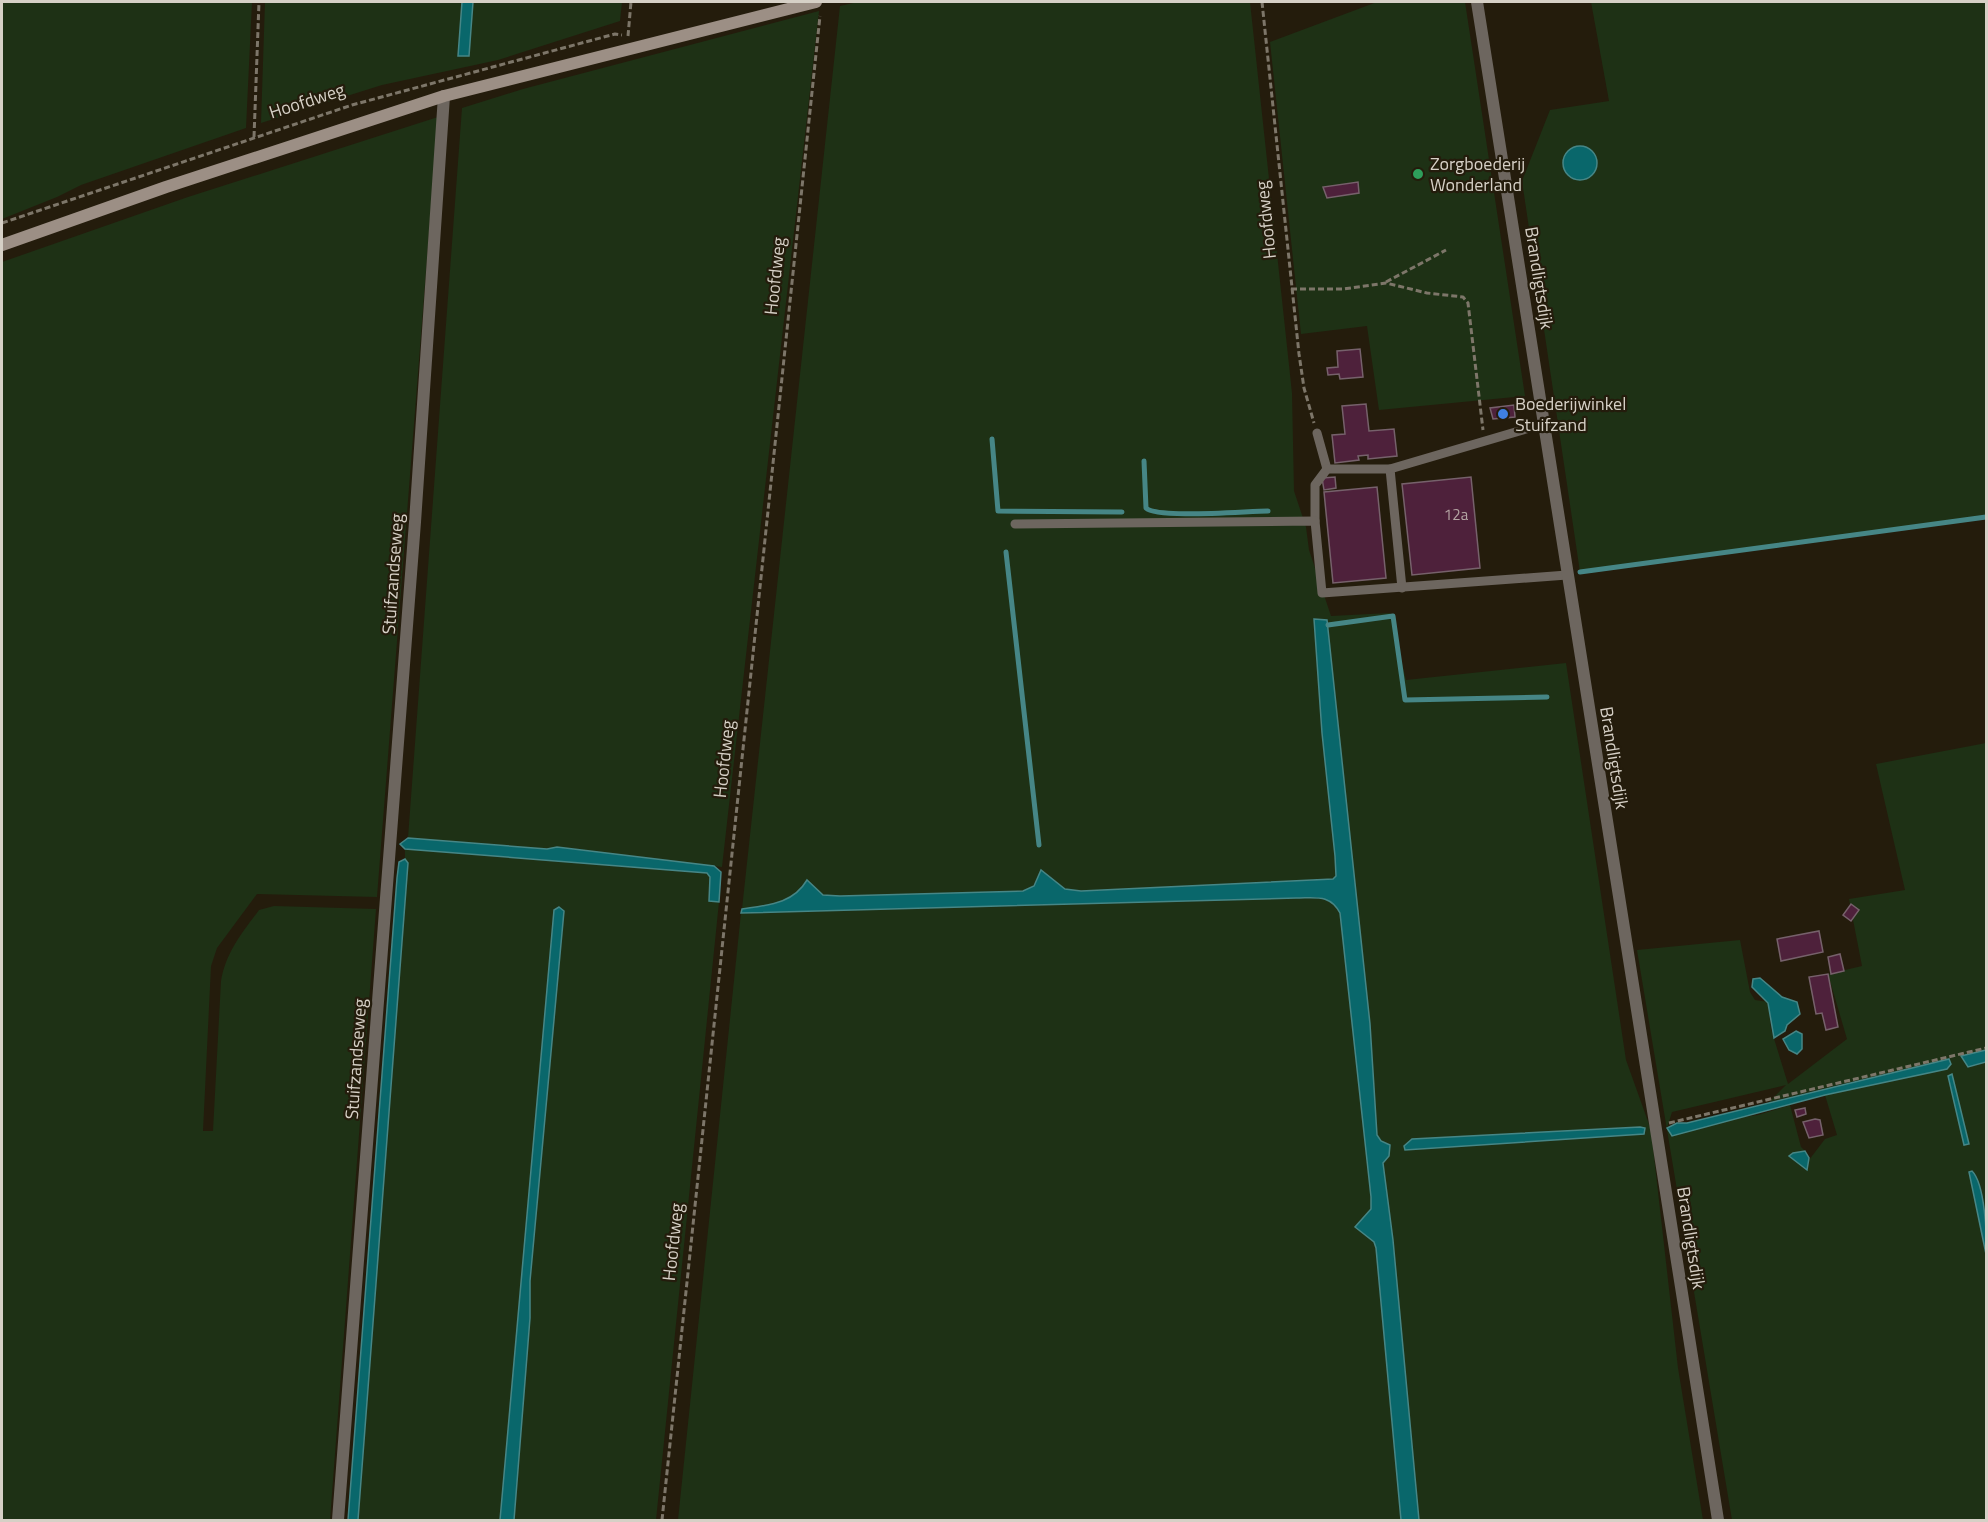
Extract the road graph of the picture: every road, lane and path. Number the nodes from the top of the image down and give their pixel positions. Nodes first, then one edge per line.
1 (259, 2) edge
2 (631, 2) edge
3 (1262, 2) edge
4 (1477, 2) edge
5 (818, 7) edge
6 (444, 96) junction
7 (254, 137) junction
8 (2, 223) edge
9 (2, 245) edge
10 (1446, 250) dead end
11 (1384, 283) junction
12 (1291, 289) junction
13 (1543, 424) junction
14 (1317, 433) joint
15 (1485, 441) junction
16 (1327, 469) junction
17 (1390, 469) junction
18 (1315, 521) junction
19 (1015, 524) dead end
20 (1567, 575) junction
21 (1402, 588) junction
22 (1986, 1048) edge
23 (1655, 1126) junction
24 (338, 1521) edge
25 (662, 1521) edge
26 (1718, 1521) edge

1 - 7 path
2 - 7 path, Hoofdweg
3 - 12 path, Hoofdweg
4 - 13 street, Brandligtsdijk
5 - 6 street
5 - 25 path, Hoofdweg
6 - 9 street
6 - 24 street, Stuifzandseweg
7 - 8 path, Hoofdweg
10 - 11 path
11 - 12 path
11 - 15 path
12 - 14 path, Hoofdweg
13 - 15 lane
13 - 20 street, Brandligtsdijk
14 - 16 lane
15 - 17 lane
16 - 17 lane
16 - 18 lane
17 - 21 lane
18 - 19 lane
18 - 21 lane
20 - 21 lane
20 - 23 street, Brandligtsdijk
22 - 23 path
23 - 26 street, Brandligtsdijk

